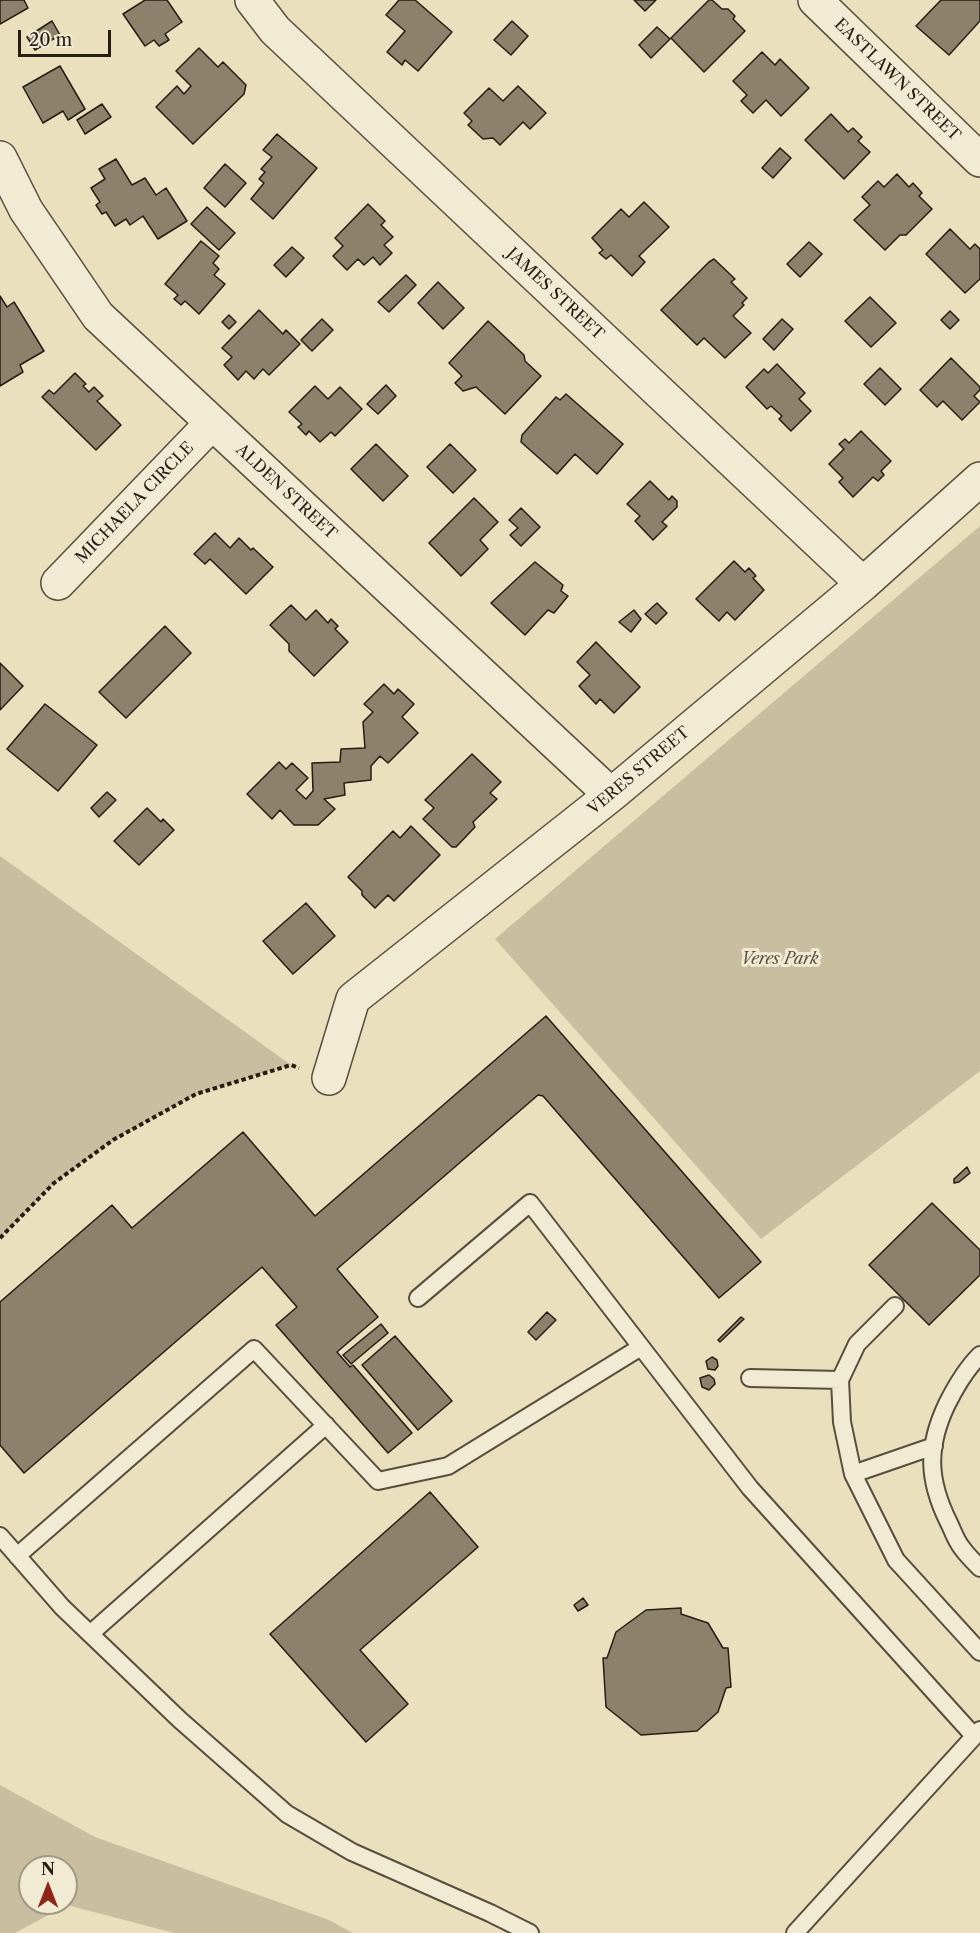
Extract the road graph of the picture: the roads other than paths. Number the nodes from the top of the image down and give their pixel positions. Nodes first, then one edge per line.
1 (252, 0) edge
2 (815, 0) edge
3 (0, 158) edge
4 (980, 160) edge
5 (212, 423) junction
6 (980, 479) edge
7 (58, 583) dead end
8 (863, 584) junction
9 (611, 795) junction
10 (329, 1078) road end
11 (418, 1298) dead end
12 (895, 1306) dead end
13 (640, 1347) junction
14 (980, 1355) edge
15 (750, 1378) dead end
16 (840, 1380) junction
17 (326, 1425) junction
18 (934, 1446) junction
19 (852, 1474) junction
20 (0, 1536) edge
21 (17, 1556) junction
22 (980, 1568) edge
23 (90, 1634) junction
24 (980, 1652) edge
25 (977, 1733) edge
26 (530, 1933) edge
27 (795, 1933) edge

1 - 8 street, JAMES STREET
2 - 4 street, EASTLAWN STREET
3 - 5 street, ALDEN STREET
5 - 7 street, MICHAELA CIRCLE
5 - 9 street, ALDEN STREET
6 - 8 street, VERES STREET
8 - 9 street, VERES STREET
9 - 10 street, VERES STREET
11 - 13 lane
12 - 16 lane
13 - 17 lane
13 - 25 lane
14 - 18 lane
15 - 16 lane
16 - 19 lane
17 - 21 lane
17 - 23 lane
18 - 19 lane
18 - 22 lane
19 - 24 lane
20 - 21 lane
21 - 23 lane
23 - 26 lane
25 - 27 lane

